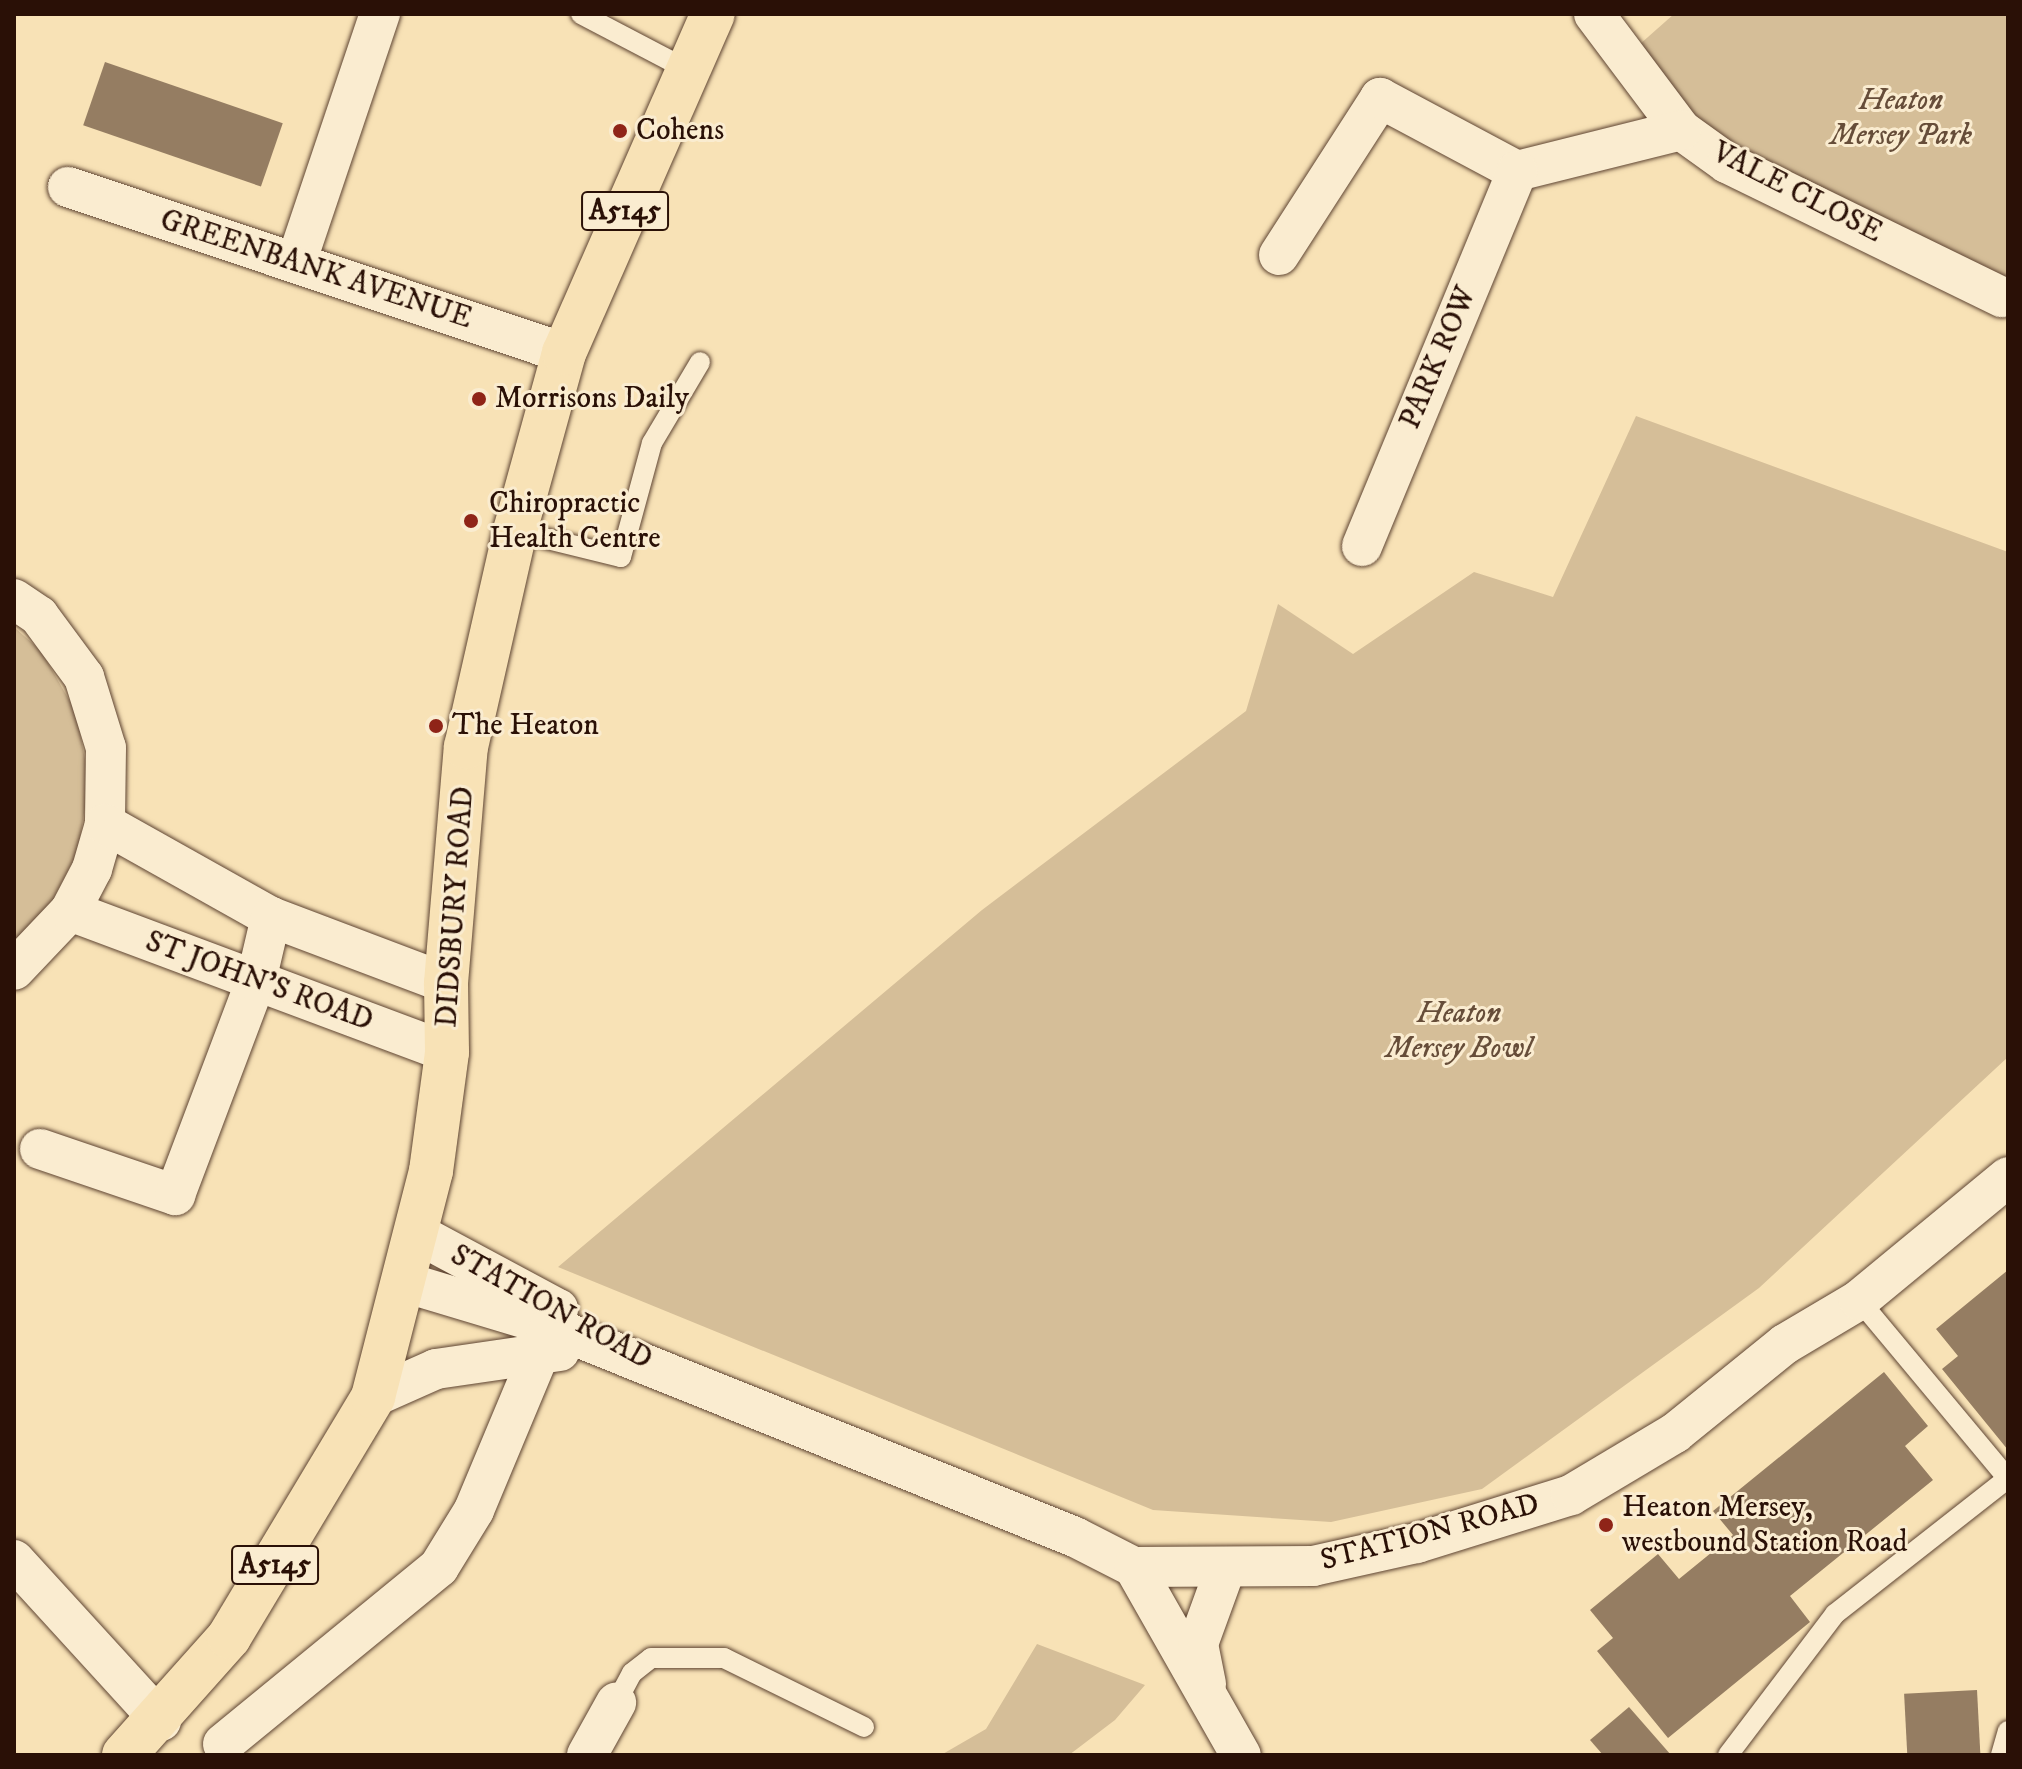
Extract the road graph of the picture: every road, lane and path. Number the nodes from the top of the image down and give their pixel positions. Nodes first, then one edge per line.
1 (380, 14) edge
2 (581, 14) edge
3 (713, 14) edge
4 (1594, 14) edge
5 (686, 69) junction
6 (1681, 130) junction
7 (1517, 171) junction
8 (68, 187) dead end
9 (1279, 255) dead end
10 (296, 263) junction
11 (2002, 297) dead end
12 (564, 353) junction
13 (700, 362) dead end
14 (515, 531) junction
15 (1362, 546) dead end
16 (14, 599) edge
17 (105, 824) junction
18 (70, 911) junction
19 (271, 917) junction
20 (14, 970) edge
21 (256, 981) junction
22 (446, 983) junction
23 (447, 1052) junction
24 (40, 1149) dead end
25 (2008, 1177) edge
26 (416, 1233) junction
27 (404, 1282) junction
28 (1859, 1300) junction
29 (550, 1328) junction
30 (686, 1383) junction
31 (373, 1397) junction
32 (2008, 1479) edge
33 (14, 1560) edge
34 (1134, 1567) junction
35 (1226, 1567) junction
36 (616, 1703) joint
37 (1210, 1703) junction
38 (161, 1721) junction
39 (864, 1727) dead end
40 (2008, 1731) edge
41 (223, 1744) dead end
42 (124, 1755) edge
43 (587, 1755) edge
44 (1241, 1755) edge
45 (1728, 1755) edge
46 (2001, 1755) edge

1 - 10 street
2 - 5 lane
3 - 5 main road, DIDSBURY ROAD / A5145
4 - 6 street, VALE CLOSE
5 - 12 main road, DIDSBURY ROAD / A5145
6 - 7 street
6 - 11 street, VALE CLOSE
7 - 9 street
7 - 15 street, PARK ROW
8 - 10 street, GREENBANK AVENUE
10 - 12 street, GREENBANK AVENUE
12 - 14 main road, DIDSBURY ROAD / A5145
13 - 14 lane
14 - 22 main road, DIDSBURY ROAD / A5145
16 - 17 street
17 - 18 street
17 - 19 street
18 - 20 street
18 - 21 street, ST JOHN'S ROAD
19 - 21 street
19 - 22 street
21 - 23 street, ST JOHN'S ROAD
21 - 24 street
22 - 23 main road, DIDSBURY ROAD / A5145
23 - 26 main road, DIDSBURY ROAD / A5145
25 - 28 street, STATION ROAD
26 - 27 main road, DIDSBURY ROAD / A5145
26 - 29 street, STATION ROAD
27 - 29 street, STATION ROAD
27 - 31 main road, DIDSBURY ROAD / A5145
28 - 32 lane
28 - 35 street, STATION ROAD
29 - 30 street, STATION ROAD
29 - 30 street, STATION ROAD
29 - 31 street
29 - 41 street
30 - 34 street, STATION ROAD
31 - 38 main road, DIDSBURY ROAD / A5145
32 - 45 lane
33 - 38 street
34 - 35 street, STATION ROAD
34 - 37 street
35 - 37 street
36 - 39 lane
36 - 43 street
37 - 44 street
38 - 42 main road, DIDSBURY ROAD / A5145
40 - 46 lane

